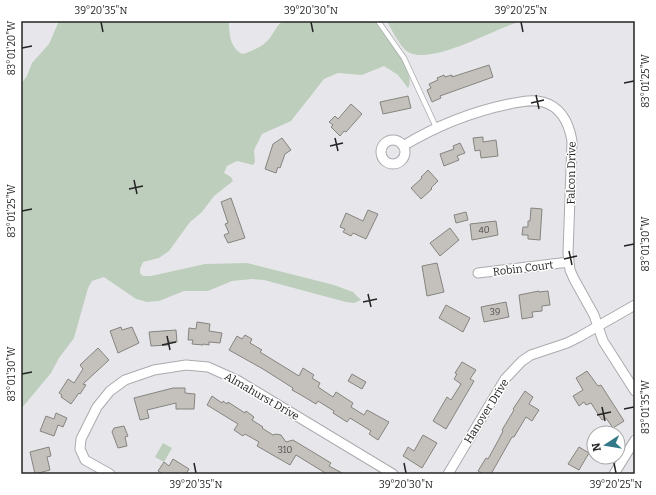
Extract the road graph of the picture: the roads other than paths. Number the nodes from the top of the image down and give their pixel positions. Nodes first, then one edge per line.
1 (378, 21) edge
2 (436, 127) junction
3 (403, 146) dead end
4 (569, 262) junction
5 (478, 274) dead end
6 (635, 305) edge
7 (599, 327) junction
8 (635, 391) edge
9 (635, 440) edge
10 (110, 474) edge
11 (393, 474) edge
12 (448, 474) edge
13 (614, 474) edge

1 - 2 lane
2 - 3 street, Falcon Drive
2 - 4 street, Falcon Drive
4 - 5 street, Robin Court
4 - 7 street, Falcon Drive
6 - 7 street, Hanover Drive
7 - 8 street, Falcon Drive
7 - 12 street, Hanover Drive
9 - 13 street
10 - 11 street, Almahurst Drive

